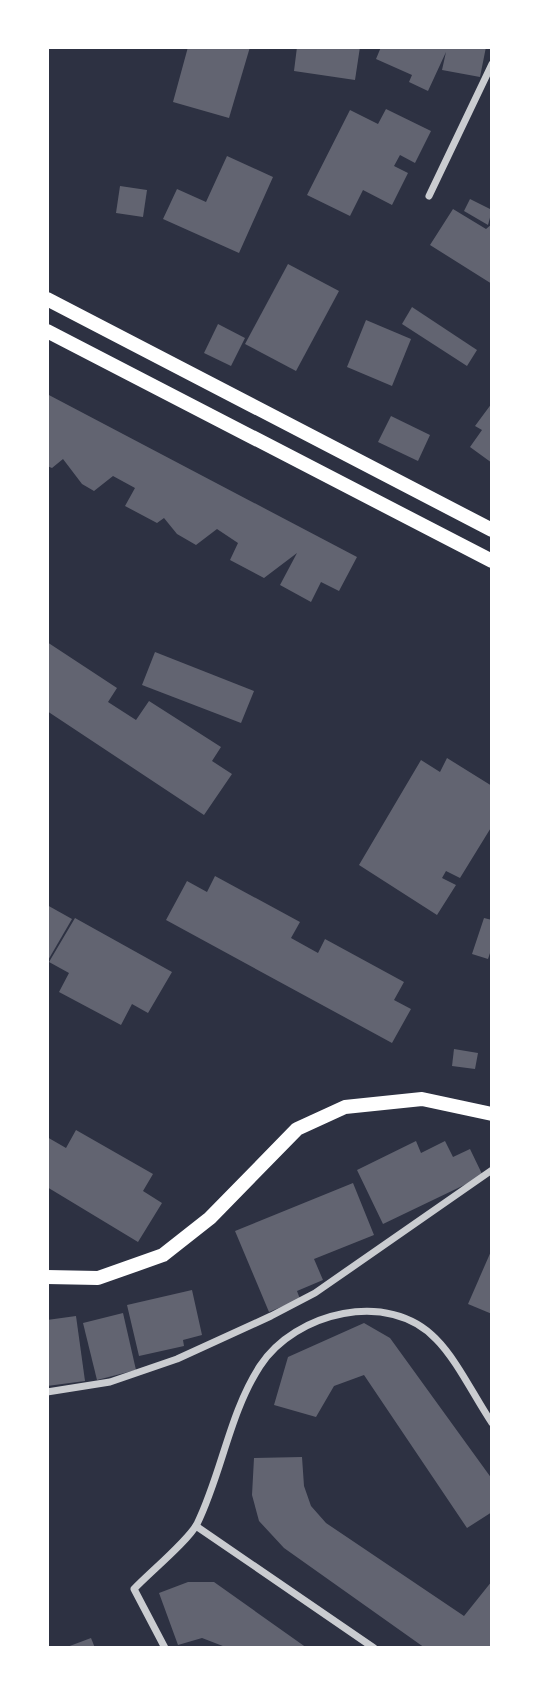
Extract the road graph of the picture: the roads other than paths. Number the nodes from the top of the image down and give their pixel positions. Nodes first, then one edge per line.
1 (492, 64) edge
2 (429, 196) dead end
3 (47, 299) edge
4 (47, 331) edge
5 (492, 530) edge
6 (492, 561) edge
7 (492, 1114) edge
8 (492, 1170) edge
9 (47, 1277) edge
10 (47, 1392) edge
11 (492, 1423) edge
12 (196, 1526) junction
13 (165, 1648) edge
14 (374, 1648) edge

1 - 2 street
3 - 5 main road
4 - 6 main road
7 - 9 main road
8 - 10 street
11 - 12 street
12 - 13 street
12 - 14 street

